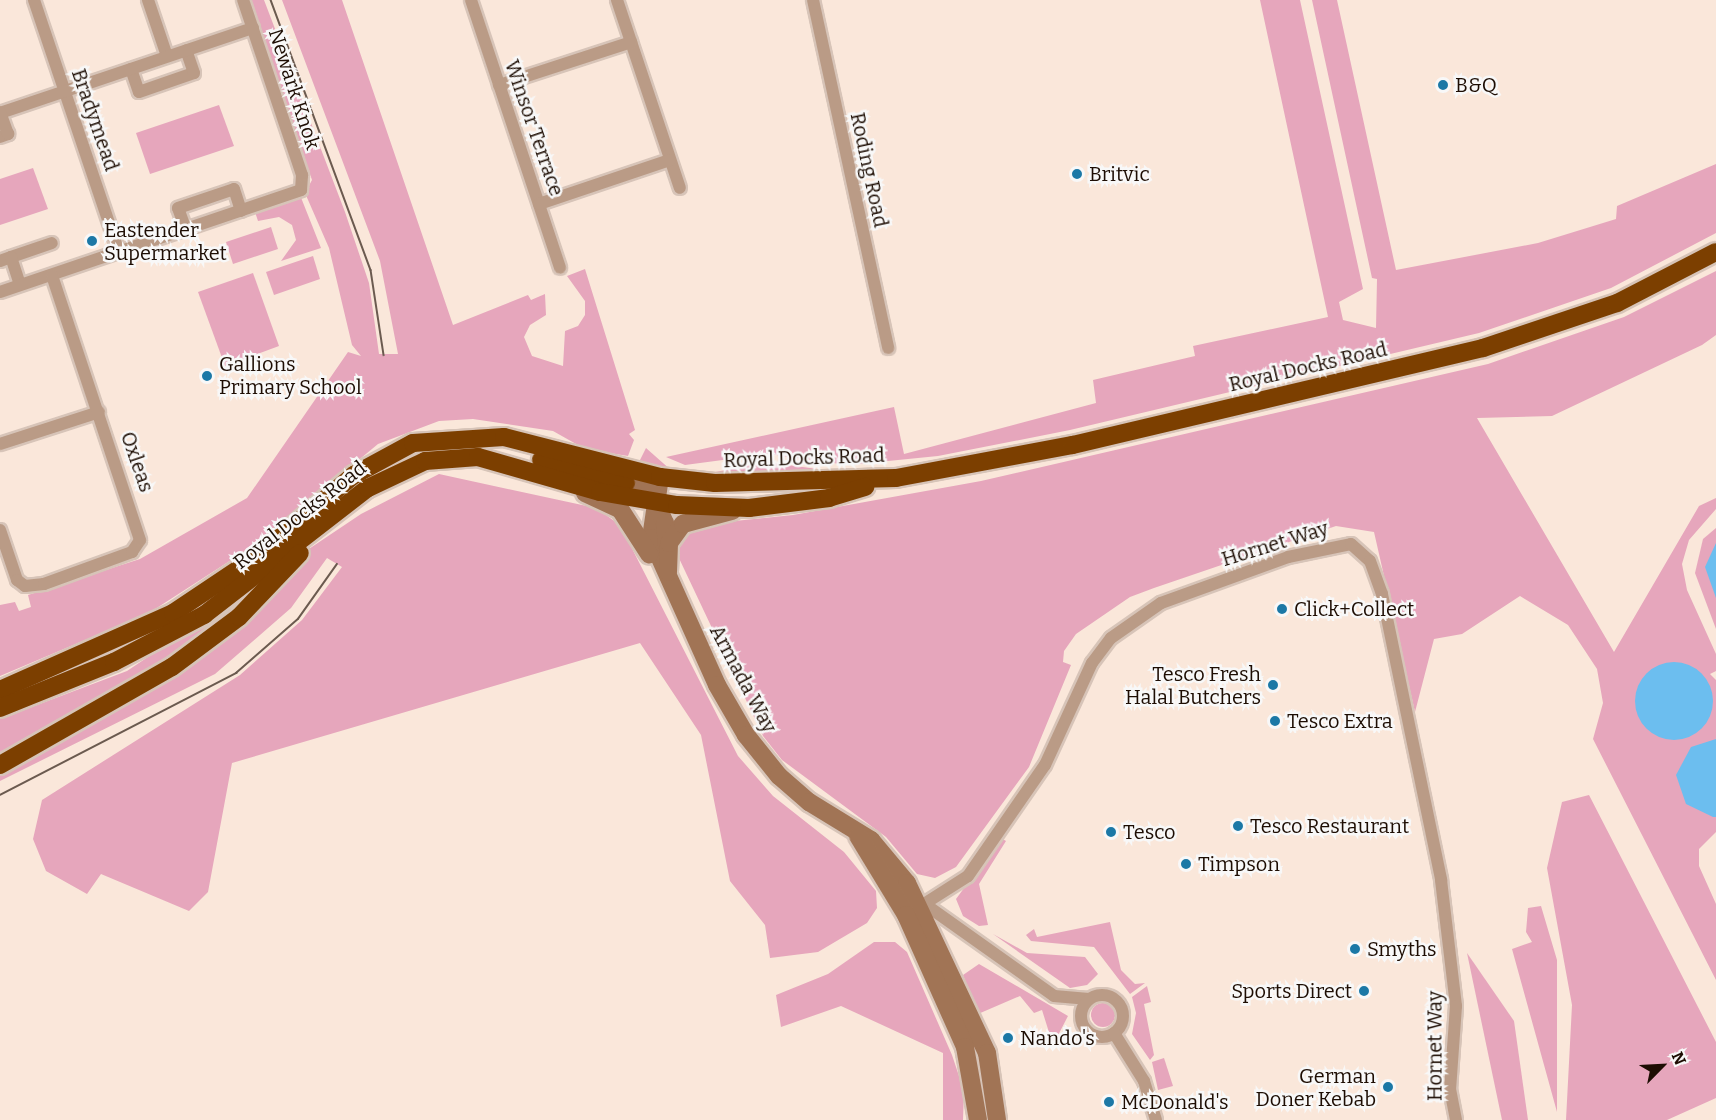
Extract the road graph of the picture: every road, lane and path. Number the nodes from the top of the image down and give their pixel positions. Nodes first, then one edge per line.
1 (34, 0) edge
2 (148, 0) edge
3 (243, 0) edge
4 (471, 0) edge
5 (617, 0) edge
6 (813, 0) edge
7 (253, 28) junction
8 (631, 42) junction
9 (186, 50) junction
10 (167, 56) junction
11 (131, 69) junction
12 (499, 85) junction
13 (65, 91) junction
14 (0, 113) edge
15 (0, 137) edge
16 (670, 160) junction
17 (680, 188) dead end
18 (539, 204) junction
19 (241, 212) junction
20 (186, 230) junction
21 (52, 243) dead end
22 (119, 252) junction
23 (1716, 252) edge
24 (5, 259) edge
25 (560, 268) dead end
26 (52, 275) junction
27 (20, 285) junction
28 (0, 292) edge
29 (888, 348) dead end
30 (99, 412) junction
31 (478, 435) junction
32 (0, 444) edge
33 (660, 477) junction
34 (896, 478) junction
35 (549, 479) junction
36 (626, 483) joint
37 (656, 503) junction
38 (749, 508) junction
39 (0, 530) edge
40 (318, 530) junction
41 (668, 552) junction
42 (669, 583) junction
43 (0, 690) edge
44 (0, 708) edge
45 (0, 765) edge
46 (917, 909) junction
47 (1089, 999) junction
48 (1114, 1034) junction
49 (978, 1120) edge
50 (997, 1120) edge
51 (1156, 1120) edge
52 (1456, 1120) edge

1 - 13 street, Bradymead
2 - 10 street
3 - 7 street, Newark Knok
4 - 12 street, Winsor Terrace
5 - 8 street
6 - 29 street, Roding Road
7 - 9 street
7 - 19 street, Newark Knok
8 - 12 street
8 - 16 street
9 - 10 street
9 - 11 street
10 - 11 street
11 - 13 street
12 - 18 street, Winsor Terrace
13 - 14 street
13 - 22 street, Bradymead
14 - 15 street
16 - 17 street
16 - 18 street
18 - 25 street, Winsor Terrace
19 - 20 street
19 - 20 street
20 - 22 street
21 - 24 street
22 - 26 street
23 - 34 highway, Royal Docks Road
24 - 27 street
26 - 27 street
26 - 30 street, Oxleas
27 - 28 street
30 - 32 street
30 - 39 street, Oxleas
31 - 33 highway, Royal Docks Road
31 - 36 highway
31 - 43 highway, Royal Docks Road
33 - 34 highway, Royal Docks Road
33 - 37 street, Armada Way
34 - 38 highway, Royal Docks Road
35 - 37 highway, Royal Docks Road
35 - 40 highway, Royal Docks Road
35 - 42 street
36 - 37 street, Armada Way
37 - 38 highway, Royal Docks Road
37 - 41 street, Armada Way
37 - 42 street, Armada Way
38 - 41 street
40 - 44 highway, Royal Docks Road
40 - 45 highway
41 - 42 street, Armada Way
42 - 46 street, Armada Way
46 - 47 street
46 - 49 street, Armada Way
46 - 50 street, Armada Way
46 - 52 street, Hornet Way
47 - 48 street
47 - 48 street
48 - 51 street

